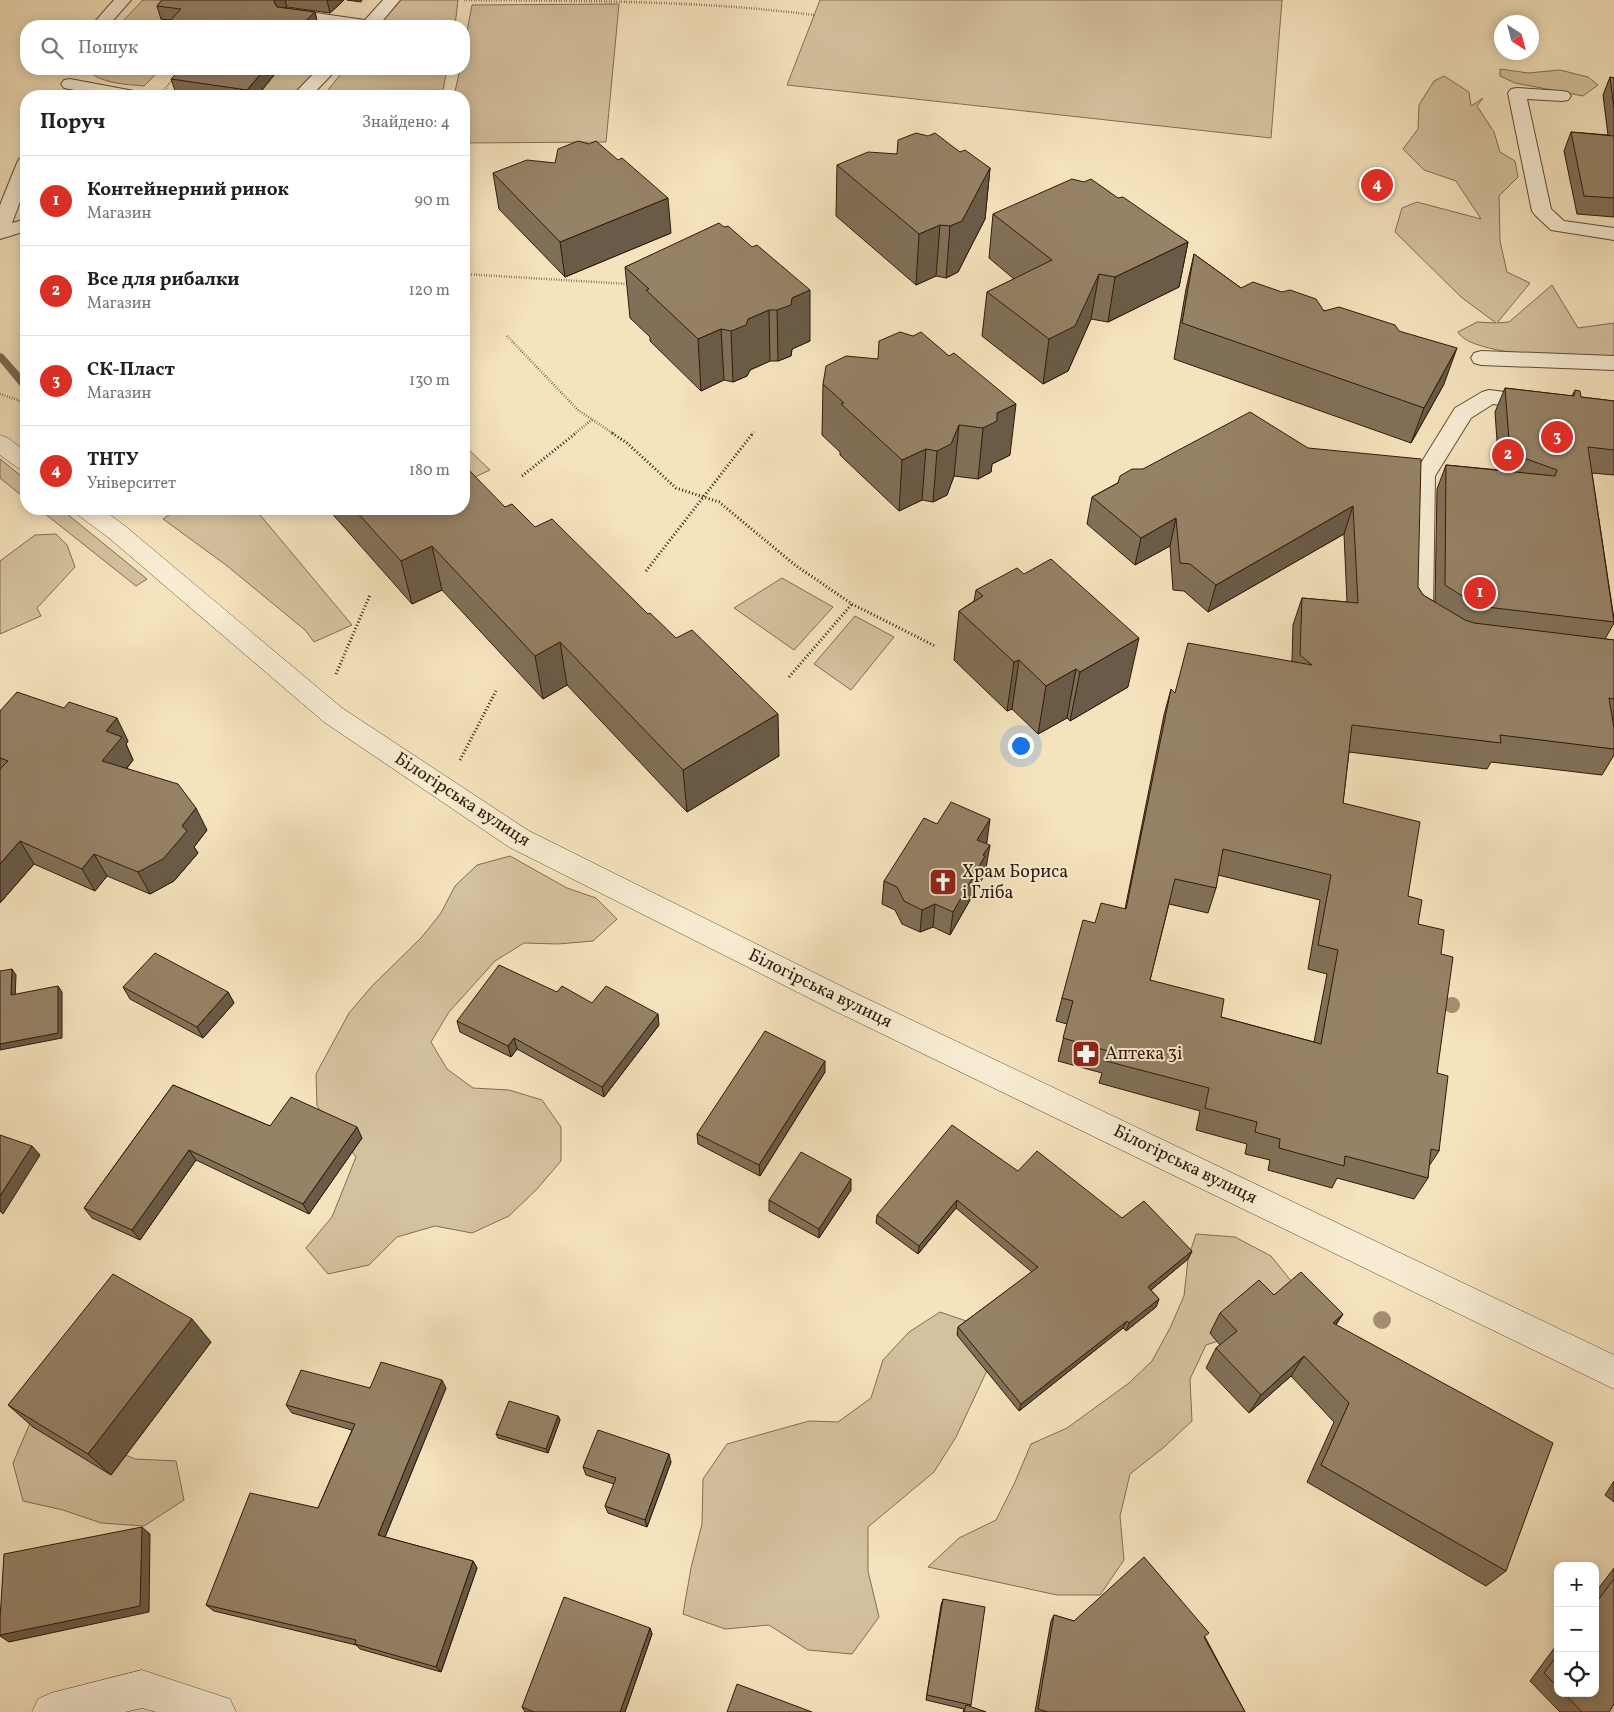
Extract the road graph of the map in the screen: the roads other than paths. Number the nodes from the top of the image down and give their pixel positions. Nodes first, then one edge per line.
1 (123, 0) edge
2 (392, 0) edge
3 (286, 14) edge
4 (105, 20) edge
5 (327, 20) edge
6 (374, 20) edge
7 (322, 75) edge
8 (66, 76) edge
9 (59, 90) edge
10 (114, 90) edge
11 (307, 90) edge
12 (1562, 96) dead end
13 (20, 178) edge
14 (20, 227) edge
15 (0, 228) edge
16 (0, 233) edge
17 (1614, 234) edge
18 (1481, 358) dead end
19 (1614, 364) edge
20 (1555, 405) edge
21 (0, 443) edge
22 (20, 458) edge
23 (94, 515) edge
24 (1454, 634) edge
25 (1614, 1372) edge
26 (51, 1712) edge
27 (217, 1712) edge

1 - 4 lane
2 - 6 lane
3 - 5 lane
7 - 11 lane
8 - 9 lane
8 - 10 lane
12 - 17 lane
13 - 15 lane
14 - 16 lane
18 - 19 lane
20 - 24 lane
21 - 22 street
23 - 25 street, Білогірська вулиця
26 - 27 street

